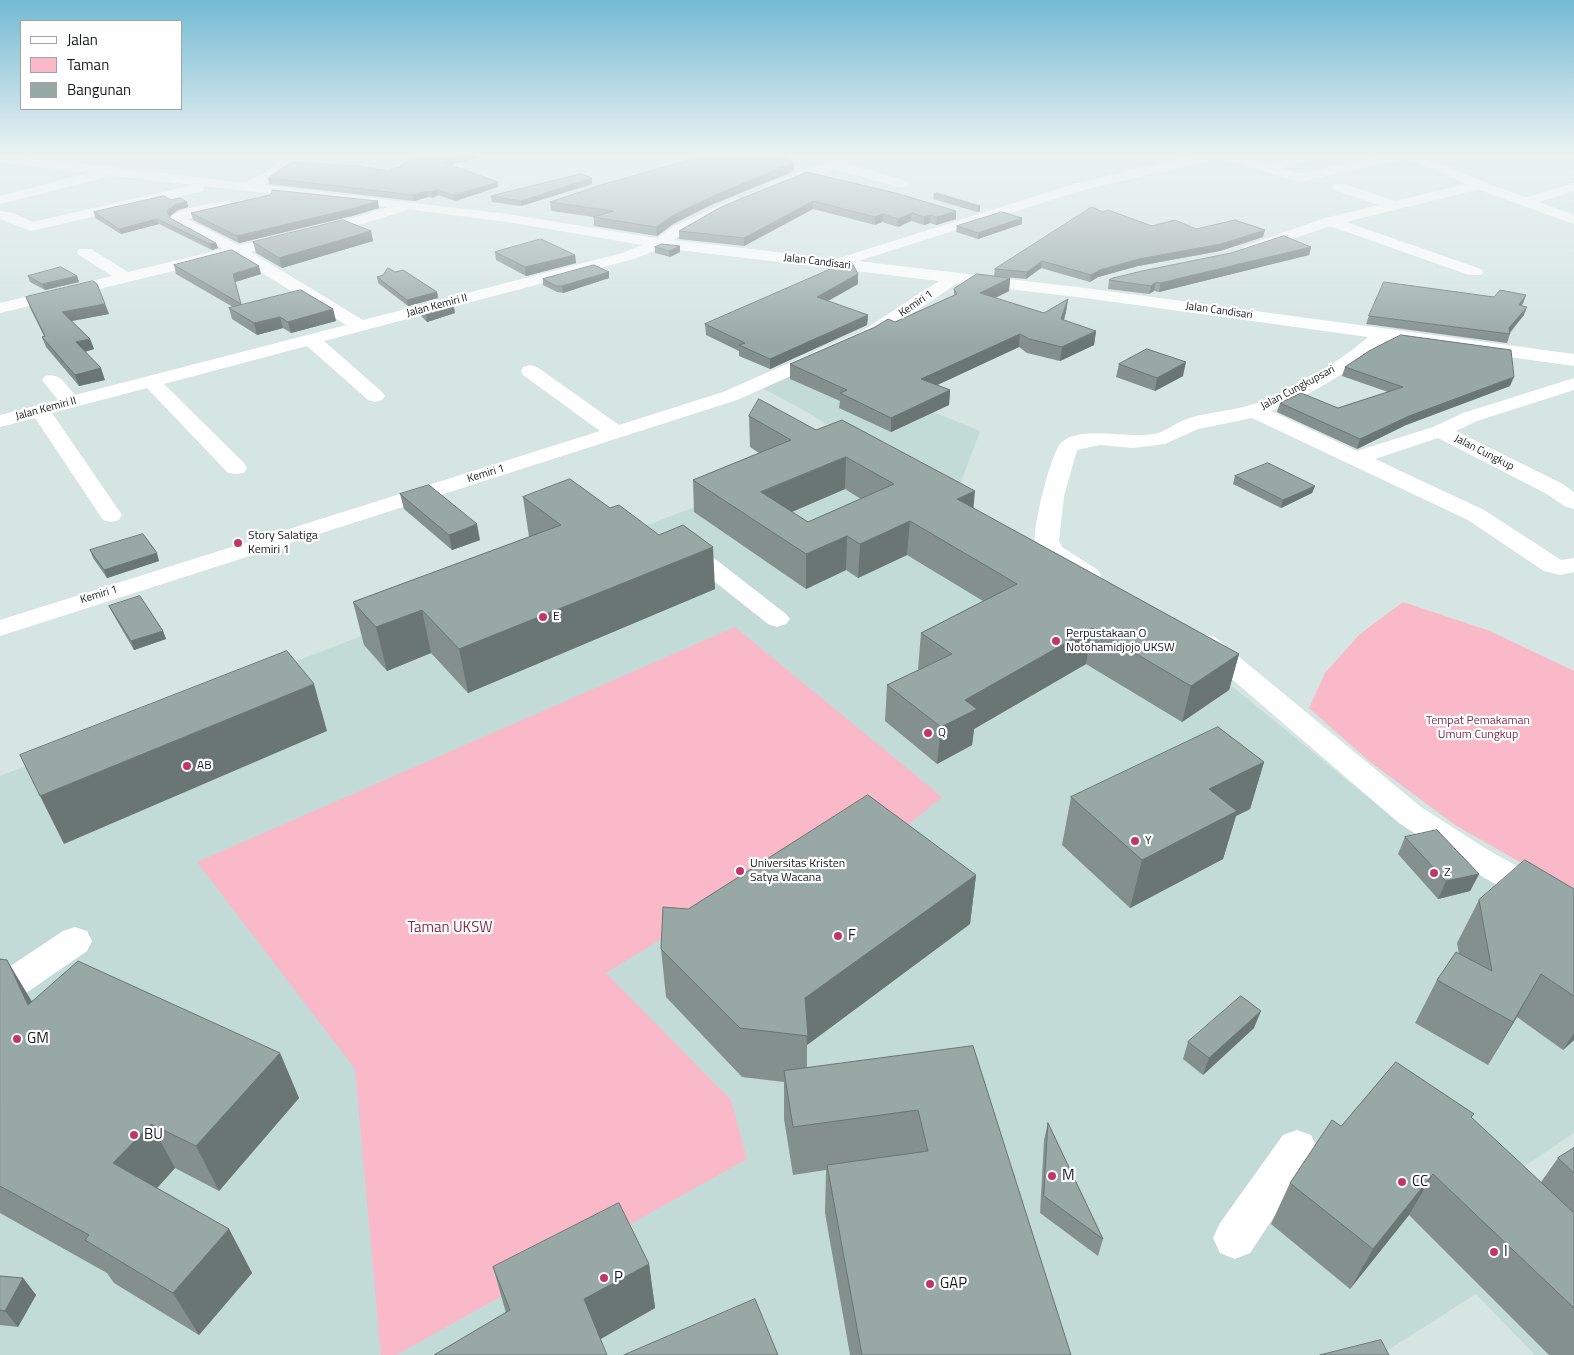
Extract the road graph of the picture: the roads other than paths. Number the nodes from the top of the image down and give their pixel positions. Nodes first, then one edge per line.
1 (7, 217) edge
2 (69, 217) edge
3 (178, 217) edge
4 (370, 217) edge
5 (500, 217) edge
6 (704, 217) edge
7 (972, 217) edge
8 (983, 217) edge
9 (1345, 217) edge
10 (506, 218) joint
11 (977, 219) junction
12 (1330, 221) junction
13 (660, 242) junction
14 (237, 250) junction
15 (85, 252) dead end
16 (1238, 252) edge
17 (834, 264) junction
18 (1475, 272) dead end
19 (127, 278) junction
20 (953, 278) junction
21 (1105, 282) dead end
22 (1085, 293) junction
23 (0, 308) edge
24 (360, 326) junction
25 (1383, 334) junction
26 (310, 339) junction
27 (1574, 360) edge
28 (530, 371) dead end
29 (52, 380) dead end
30 (151, 381) junction
31 (1574, 384) edge
32 (375, 396) dead end
33 (71, 402) junction
34 (40, 410) junction
35 (1254, 411) junction
36 (0, 421) edge
37 (1440, 431) junction
38 (617, 433) junction
39 (1355, 459) junction
40 (236, 468) dead end
41 (1574, 502) edge
42 (111, 514) dead end
43 (677, 540) edge
44 (1574, 565) edge
45 (1108, 584) edge
46 (777, 619) dead end
47 (0, 628) edge
48 (1188, 630) edge
49 (1574, 914) edge
50 (75, 941) dead end
51 (0, 992) edge
52 (1296, 1148) dead end
53 (1235, 1238) dead end

1 - 2 street
3 - 14 street
4 - 14 street
5 - 10 street, Jalan Candisari
6 - 13 street, Jalan Kemiri II
7 - 11 street
8 - 11 street
9 - 12 street
10 - 13 street, Jalan Candisari
11 - 17 street
12 - 16 street
12 - 18 street
13 - 17 street, Jalan Candisari
13 - 24 street, Jalan Kemiri II
14 - 19 street
14 - 24 street
15 - 19 street
17 - 20 street, Jalan Candisari
19 - 23 street
20 - 22 street, Jalan Candisari
20 - 38 street, Kemiri 1
21 - 22 street
22 - 25 street, Jalan Candisari
24 - 26 street, Jalan Kemiri II
25 - 27 street, Jalan Candisari
25 - 35 street, Jalan Cungkupsari
26 - 30 street, Jalan Kemiri II
26 - 32 street
28 - 38 street
29 - 33 street
30 - 33 street, Jalan Kemiri II
30 - 40 street
31 - 37 street, Jalan Cungkup
33 - 34 street, Jalan Kemiri II
34 - 36 street, Jalan Kemiri II
34 - 42 street
35 - 39 street, Jalan Cungkupsari
35 - 45 street
37 - 39 street
37 - 41 street, Jalan Cungkup
38 - 47 street, Kemiri 1
39 - 44 street, Jalan Cungkupsari
43 - 46 street
48 - 49 street
50 - 51 street
52 - 53 street

